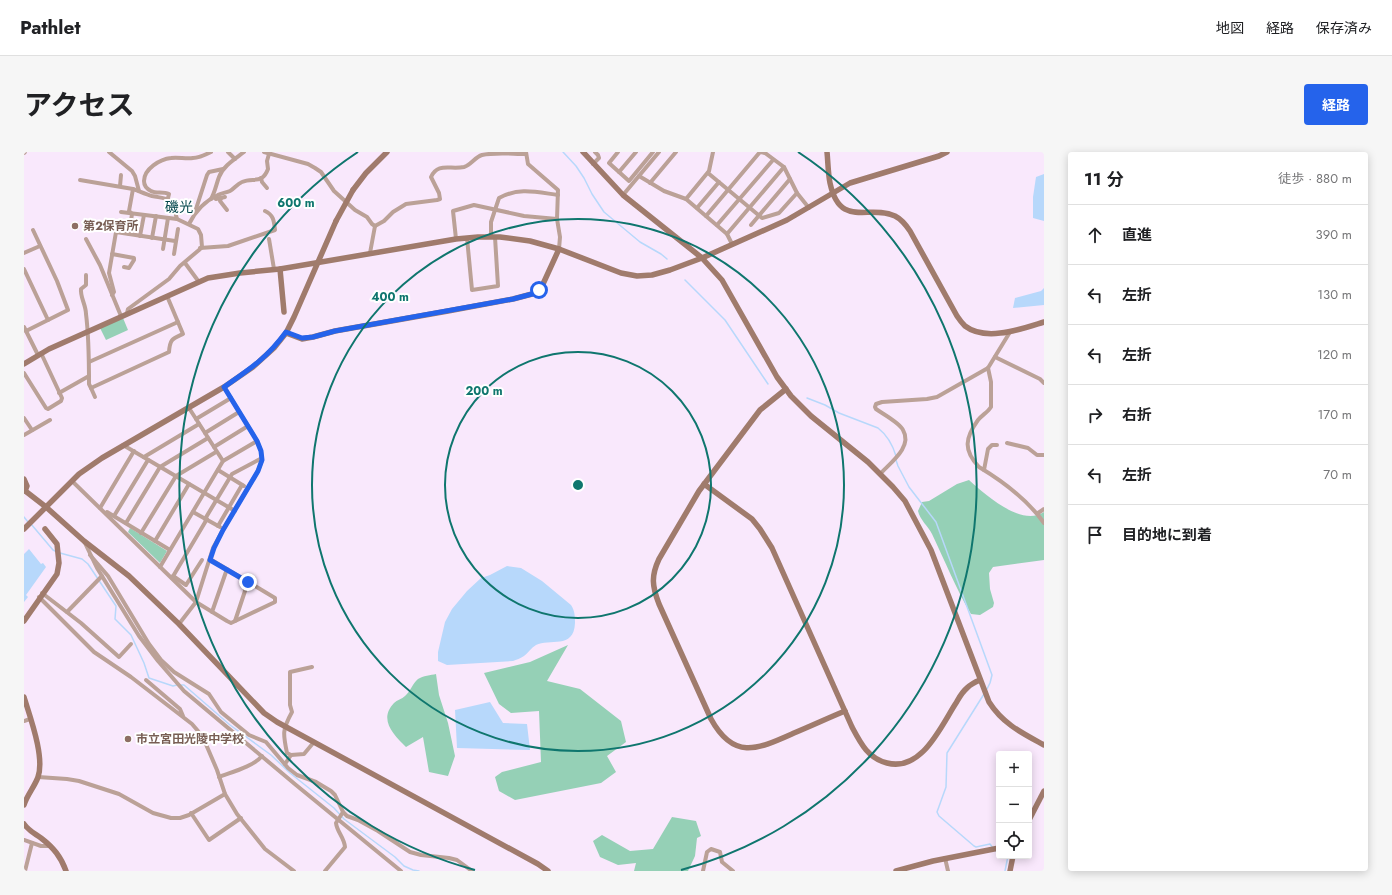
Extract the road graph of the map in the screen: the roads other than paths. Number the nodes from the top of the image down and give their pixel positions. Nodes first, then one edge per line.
1 (109, 152) edge
2 (211, 152) edge
3 (228, 152) edge
4 (244, 152) edge
5 (387, 152) edge
6 (583, 152) edge
7 (594, 152) edge
8 (636, 152) edge
9 (653, 152) edge
10 (659, 152) edge
11 (676, 152) edge
12 (713, 152) edge
13 (760, 152) edge
14 (827, 152) edge
15 (947, 152) edge
16 (267, 153) edge
17 (526, 153) edge
18 (615, 153) edge
19 (235, 159) junction
20 (773, 160) junction
21 (593, 164) junction
22 (784, 167) junction
23 (223, 169) junction
24 (619, 172) junction
25 (708, 173) junction
26 (121, 175) dead end
27 (639, 176) junction
28 (261, 178) junction
29 (790, 179) junction
30 (80, 180) dead end
31 (719, 182) junction
32 (650, 183) junction
33 (120, 186) junction
34 (133, 188) junction
35 (267, 188) dead end
36 (729, 190) junction
37 (139, 191) junction
38 (833, 192) junction
39 (797, 193) junction
40 (558, 195) junction
41 (623, 195) junction
42 (168, 198) junction
43 (686, 199) junction
44 (739, 199) junction
45 (209, 201) junction
46 (749, 207) junction
47 (697, 208) junction
48 (809, 208) junction
49 (226, 210) dead end
50 (494, 210) junction
51 (121, 212) dead end
52 (265, 212) dead end
53 (132, 214) junction
54 (195, 214) junction
55 (144, 215) junction
56 (759, 215) junction
57 (156, 216) junction
58 (706, 216) junction
59 (168, 218) junction
60 (177, 219) junction
61 (558, 219) junction
62 (190, 224) junction
63 (716, 225) junction
64 (751, 225) dead end
65 (375, 226) junction
66 (178, 229) dead end
67 (33, 230) dead end
68 (129, 234) junction
69 (727, 234) junction
70 (140, 236) junction
71 (493, 237) junction
72 (152, 238) junction
73 (468, 238) junction
74 (86, 239) dead end
75 (269, 239) dead end
76 (456, 239) junction
77 (164, 240) junction
78 (176, 241) junction
79 (732, 244) junction
80 (40, 246) junction
81 (163, 248) dead end
82 (200, 248) junction
83 (559, 249) junction
84 (24, 253) edge
85 (370, 253) junction
86 (112, 254) junction
87 (174, 254) dead end
88 (702, 258) junction
89 (319, 262) junction
90 (185, 263) junction
91 (124, 267) dead end
92 (24, 269) edge
93 (277, 269) junction
94 (86, 275) dead end
95 (199, 282) junction
96 (112, 295) junction
97 (167, 296) junction
98 (284, 312) dead end
99 (127, 313) junction
100 (121, 316) junction
101 (48, 320) junction
102 (178, 322) junction
103 (1044, 322) edge
104 (25, 329) edge
105 (88, 331) junction
106 (286, 332) junction
107 (1010, 332) junction
108 (29, 337) junction
109 (24, 339) edge
110 (40, 354) junction
111 (995, 357) junction
112 (89, 362) junction
113 (24, 364) edge
114 (988, 368) junction
115 (24, 373) edge
116 (89, 376) junction
117 (1044, 383) edge
118 (224, 387) junction
119 (91, 388) junction
120 (786, 389) junction
121 (59, 393) junction
122 (95, 398) dead end
123 (231, 398) junction
124 (189, 408) junction
125 (239, 412) junction
126 (24, 418) edge
127 (196, 419) junction
128 (50, 420) dead end
129 (199, 424) junction
130 (248, 426) junction
131 (32, 430) junction
132 (205, 433) junction
133 (24, 435) edge
134 (208, 438) junction
135 (257, 441) junction
136 (1007, 443) dead end
137 (123, 445) junction
138 (997, 445) dead end
139 (214, 447) junction
140 (134, 451) junction
141 (216, 452) junction
142 (1044, 455) edge
143 (146, 458) junction
144 (262, 458) junction
145 (223, 461) junction
146 (160, 467) junction
147 (218, 470) junction
148 (984, 470) junction
149 (880, 474) junction
150 (176, 476) junction
151 (230, 477) junction
152 (24, 479) edge
153 (72, 481) junction
154 (189, 484) junction
155 (704, 484) junction
156 (242, 485) junction
157 (248, 488) junction
158 (24, 490) edge
159 (204, 494) junction
160 (217, 501) junction
161 (46, 507) junction
162 (100, 508) junction
163 (229, 508) junction
164 (1044, 509) edge
165 (235, 511) junction
166 (193, 512) junction
167 (1038, 514) junction
168 (114, 516) junction
169 (206, 519) junction
170 (126, 523) junction
171 (1044, 523) edge
172 (218, 526) junction
173 (24, 529) edge
174 (45, 529) dead end
175 (223, 529) junction
176 (141, 533) junction
177 (84, 541) junction
178 (155, 541) junction
179 (170, 550) junction
180 (90, 555) junction
181 (202, 560) dead end
182 (210, 560) junction
183 (160, 566) junction
184 (226, 569) junction
185 (102, 576) junction
186 (172, 577) junction
187 (248, 582) junction
188 (41, 595) junction
189 (196, 602) junction
190 (66, 612) junction
191 (212, 612) junction
192 (24, 621) edge
193 (235, 621) junction
194 (179, 624) junction
195 (131, 644) dead end
196 (312, 667) dead end
197 (146, 680) dead end
198 (980, 680) junction
199 (24, 697) edge
200 (845, 711) junction
201 (183, 717) junction
202 (27, 720) edge
203 (285, 726) junction
204 (314, 742) junction
205 (1044, 744) edge
206 (291, 755) junction
207 (262, 756) junction
208 (285, 764) junction
209 (219, 777) junction
210 (38, 778) junction
211 (1044, 791) edge
212 (225, 794) junction
213 (24, 805) edge
214 (343, 812) junction
215 (191, 813) junction
216 (1032, 814) edge
217 (241, 818) junction
218 (338, 819) junction
219 (24, 824) edge
220 (24, 840) edge
221 (32, 843) junction
222 (51, 846) junction
223 (996, 849) edge
224 (945, 858) junction
225 (1012, 859) edge
226 (25, 866) edge
227 (329, 867) junction
228 (25, 871) edge
229 (66, 871) edge
230 (294, 871) edge
231 (325, 871) edge
232 (334, 871) edge
233 (401, 871) edge
234 (472, 871) edge
235 (548, 871) edge
236 (703, 871) edge
237 (732, 871) edge
238 (896, 871) edge
239 (948, 871) edge
240 (1010, 871) edge

1 - 37 street
2 - 42 street
3 - 19 street
4 - 19 street
5 - 89 street, bridge
6 - 21 street
7 - 21 street
8 - 24 street
9 - 24 street
10 - 27 street
11 - 32 street
12 - 25 street
13 - 20 street
13 - 36 street
14 - 38 street
15 - 38 street
16 - 28 street
16 - 65 street
17 - 40 street
17 - 65 street
18 - 24 street
19 - 23 street
20 - 22 street
20 - 44 street
21 - 41 street
22 - 29 street
22 - 46 street
23 - 45 street
23 - 54 street
25 - 31 street
25 - 43 street
26 - 33 street
27 - 32 street
27 - 41 street
28 - 35 street
28 - 45 street
29 - 39 street
29 - 56 street
30 - 33 street
31 - 36 street
31 - 47 street
32 - 43 street
33 - 34 street
34 - 37 street
34 - 53 street
36 - 44 street
36 - 58 street
37 - 42 street
38 - 48 street
38 - 107 street
39 - 48 street
39 - 56 street
40 - 50 street
40 - 61 street
41 - 88 street
42 - 60 street
43 - 47 street
44 - 46 street
44 - 63 street
45 - 49 street
45 - 54 street
46 - 56 street
46 - 69 street
47 - 58 street
48 - 79 street
50 - 61 street
50 - 71 street
50 - 76 street
51 - 53 street
52 - 82 street
53 - 55 street
53 - 68 street
54 - 62 street
55 - 57 street
55 - 70 street
56 - 64 street
57 - 59 street
57 - 72 street
58 - 63 street
59 - 60 street
59 - 77 street
60 - 62 street
61 - 83 street
62 - 82 street
63 - 69 street
65 - 85 street
66 - 78 street
67 - 80 street
68 - 70 street
68 - 86 street
69 - 79 street
70 - 72 street
71 - 73 street
71 - 73 street
71 - 83 street
72 - 77 street
73 - 76 street
74 - 96 street
75 - 93 street
76 - 85 street
77 - 78 street
77 - 81 street
78 - 87 street
79 - 88 street
80 - 84 street
80 - 101 street
82 - 90 street
83 - 88 street
83 - 106 street
85 - 89 street
86 - 91 street
86 - 96 street
88 - 120 street
89 - 93 street
89 - 106 street
90 - 95 street
90 - 99 street
92 - 101 street
93 - 95 street
93 - 98 street
94 - 105 street
95 - 97 street
96 - 100 street
97 - 99 street
97 - 102 street
99 - 100 street
100 - 105 street
101 - 104 street
102 - 112 street
102 - 119 street
103 - 107 street
104 - 108 street
105 - 110 street
105 - 112 street
106 - 118 street
107 - 111 street
108 - 109 street
108 - 110 street
110 - 113 street
110 - 121 street
111 - 114 street
111 - 117 street
112 - 116 street
114 - 148 street
114 - 149 street
115 - 121 street
116 - 119 street
116 - 121 street
118 - 123 street
118 - 124 street
119 - 122 street
120 - 149 street
120 - 155 street
123 - 125 street
123 - 127 street
124 - 127 street
124 - 137 street
125 - 130 street
125 - 132 street
126 - 131 street
127 - 129 street
128 - 131 street
129 - 132 street
129 - 143 street
130 - 135 street
130 - 139 street
131 - 133 street
132 - 134 street
134 - 139 street
134 - 146 street
135 - 144 street
135 - 145 street
136 - 142 street
137 - 140 street
137 - 153 street
138 - 148 street
139 - 141 street
140 - 143 street
140 - 162 street
141 - 145 street
141 - 150 street
143 - 146 street
143 - 168 street
144 - 151 street
144 - 157 street
145 - 147 street
146 - 150 street
146 - 170 street
147 - 151 street
147 - 159 street
148 - 167 street
149 - 198 street
150 - 154 street
150 - 176 street
151 - 156 street
151 - 160 street
152 - 158 street
153 - 161 street
153 - 162 street
154 - 159 street
154 - 178 street
155 - 200 street
155 - 200 street
156 - 157 street
156 - 163 street
157 - 165 street
158 - 161 street
159 - 160 street
159 - 166 street
160 - 163 street
160 - 169 street
161 - 173 street
161 - 177 street
162 - 168 street
162 - 183 street
163 - 165 street
163 - 172 street
164 - 167 street
165 - 175 street
166 - 169 street
166 - 179 street
167 - 171 street
168 - 170 street
169 - 172 street
169 - 186 street
170 - 176 street
172 - 175 street
174 - 188 street
175 - 182 street
176 - 178 street
177 - 180 street
177 - 194 street
178 - 179 street
179 - 183 street
180 - 185 street
180 - 208 street
181 - 186 street
182 - 184 street
182 - 189 street
183 - 186 street
184 - 187 street
184 - 191 street
185 - 190 street
185 - 207 street
186 - 189 street
187 - 193 street
187 - 193 street
188 - 190 street
188 - 192 street
188 - 201 street
189 - 191 street
189 - 194 street
190 - 195 street
191 - 193 street
194 - 203 street
196 - 203 street
197 - 201 street
198 - 200 street
198 - 205 street
199 - 202 street
201 - 209 street
202 - 210 street
203 - 204 street
203 - 206 street
204 - 206 street
204 - 235 street
206 - 208 street
207 - 209 street
207 - 218 street
208 - 214 street
209 - 212 street
210 - 213 street
210 - 215 street
211 - 216 street
212 - 215 street
212 - 217 street
214 - 218 street
214 - 234 street
215 - 217 street
217 - 230 street
218 - 227 street
218 - 233 street
219 - 222 street
220 - 221 street
221 - 222 street
221 - 226 street
222 - 229 street
223 - 224 street
224 - 238 street
224 - 239 street
225 - 240 street
226 - 228 street
227 - 231 street
227 - 232 street
236 - 237 street

